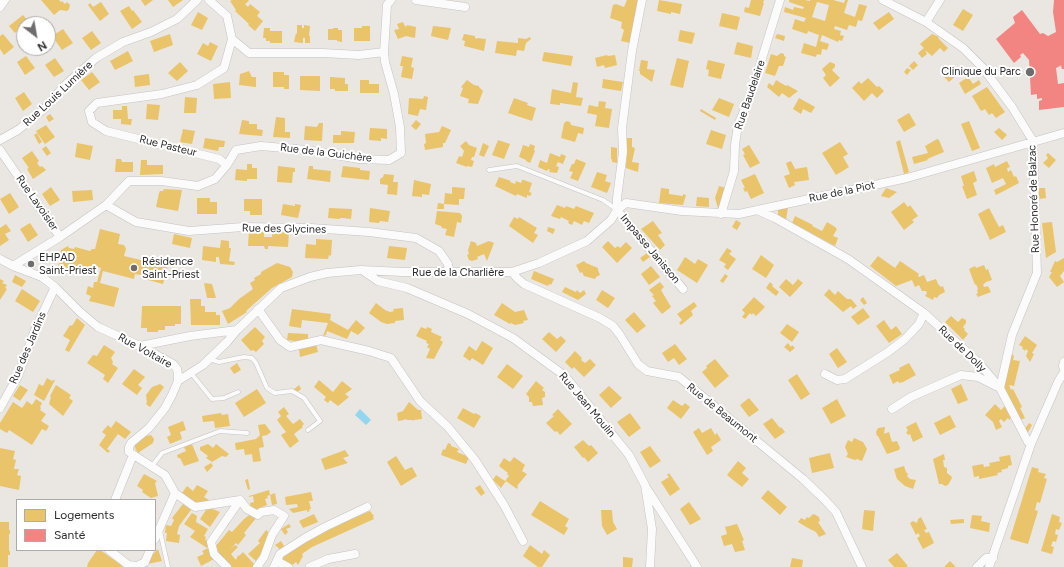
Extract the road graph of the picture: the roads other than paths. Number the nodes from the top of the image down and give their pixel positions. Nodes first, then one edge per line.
1 (5, 0) edge
2 (197, 0) edge
3 (209, 0) edge
4 (391, 0) edge
5 (416, 0) edge
6 (642, 0) edge
7 (780, 0) edge
8 (883, 0) edge
9 (940, 0) edge
10 (0, 7) edge
11 (464, 7) dead end
12 (926, 22) junction
13 (232, 39) junction
14 (384, 52) junction
15 (1064, 133) edge
16 (0, 140) edge
17 (1033, 141) junction
18 (0, 150) edge
19 (227, 165) junction
20 (489, 170) dead end
21 (106, 205) junction
22 (617, 210) junction
23 (757, 210) junction
24 (721, 214) junction
25 (60, 237) junction
26 (0, 259) edge
27 (12, 266) junction
28 (361, 270) junction
29 (403, 272) junction
30 (512, 272) junction
31 (450, 273) junction
32 (55, 286) junction
33 (407, 288) junction
34 (683, 289) dead end
35 (258, 309) junction
36 (924, 313) junction
37 (237, 330) junction
38 (140, 346) junction
39 (208, 359) junction
40 (1064, 362) edge
41 (1064, 371) edge
42 (191, 372) junction
43 (825, 374) dead end
44 (178, 381) junction
45 (1000, 388) junction
46 (238, 392) dead end
47 (0, 408) edge
48 (892, 409) dead end
49 (308, 430) dead end
50 (247, 434) dead end
51 (1031, 444) junction
52 (133, 455) junction
53 (151, 467) junction
54 (645, 485) junction
55 (175, 493) junction
56 (115, 499) edge
57 (240, 500) junction
58 (367, 508) dead end
59 (159, 529) junction
60 (156, 536) edge
61 (523, 541) dead end
62 (110, 551) edge
63 (150, 551) edge
64 (266, 551) junction
65 (354, 554) dead end
66 (993, 558) junction
67 (275, 565) edge
68 (168, 567) edge
69 (228, 567) edge
70 (256, 567) edge
71 (288, 567) edge
72 (310, 567) edge
73 (650, 567) edge
74 (697, 567) edge
75 (862, 567) edge
76 (977, 567) edge
77 (990, 567) edge

1 - 10 street
2 - 16 street, Rue Louis Lumière
3 - 13 street, Rue Pasteur
4 - 14 street, Rue de la Guichère
5 - 11 street
6 - 22 street
7 - 24 street, Rue Baudelaire
8 - 12 street, Rue Honoré de Balzac
9 - 12 street
12 - 17 street, Rue Honoré de Balzac
13 - 14 street
13 - 19 street, Rue Pasteur
14 - 19 street, Rue de la Guichère
15 - 17 street, Rue de la Piot
17 - 23 street, Rue de la Piot
17 - 45 street, Rue Honoré de Balzac
18 - 25 street, Rue Lavoisier
19 - 21 street
20 - 22 lane
21 - 25 street
21 - 31 street, Rue des Glycines
22 - 24 street, Rue de la Piot
22 - 30 street, Rue de la Charlière
22 - 34 street, Impasse Janisson
23 - 24 street, Rue de la Piot
23 - 36 street, Rue de Dolly
25 - 27 street
26 - 27 street, Rue Voltaire
27 - 32 street, Rue Voltaire
28 - 29 street, Rue de la Charlière
28 - 33 street, Rue Jean Moulin
28 - 35 street, Rue de la Charlière
29 - 31 street, Rue de la Charlière
29 - 33 street
30 - 31 street, Rue de la Charlière
30 - 75 street, Rue de Beaumont
32 - 38 street, Rue Voltaire
32 - 47 street, Rue des Jardins
33 - 54 street, Rue Jean Moulin
35 - 37 street, Rue de la Charlière
35 - 61 street
36 - 43 street
36 - 45 street, Rue de Dolly
37 - 38 street
37 - 39 street, Rue de la Charlière
38 - 44 street, Rue Voltaire
39 - 42 street, Rue de la Charlière
39 - 49 lane
40 - 41 street
41 - 51 street
42 - 44 street, Rue de la Charlière
42 - 46 lane
44 - 52 street, Rue Voltaire
45 - 48 street
45 - 51 street, Rue de Dolly
50 - 53 lane
51 - 66 street
52 - 53 street
52 - 56 street
53 - 55 street
54 - 73 street, Rue Jean Moulin
54 - 74 street, Rue Jean Moulin
55 - 57 street
55 - 59 street
57 - 64 street
57 - 69 street
58 - 67 street
59 - 60 street
59 - 68 lane
62 - 63 street
64 - 67 street
64 - 70 street
65 - 72 street
66 - 76 street
66 - 77 street
67 - 71 street

